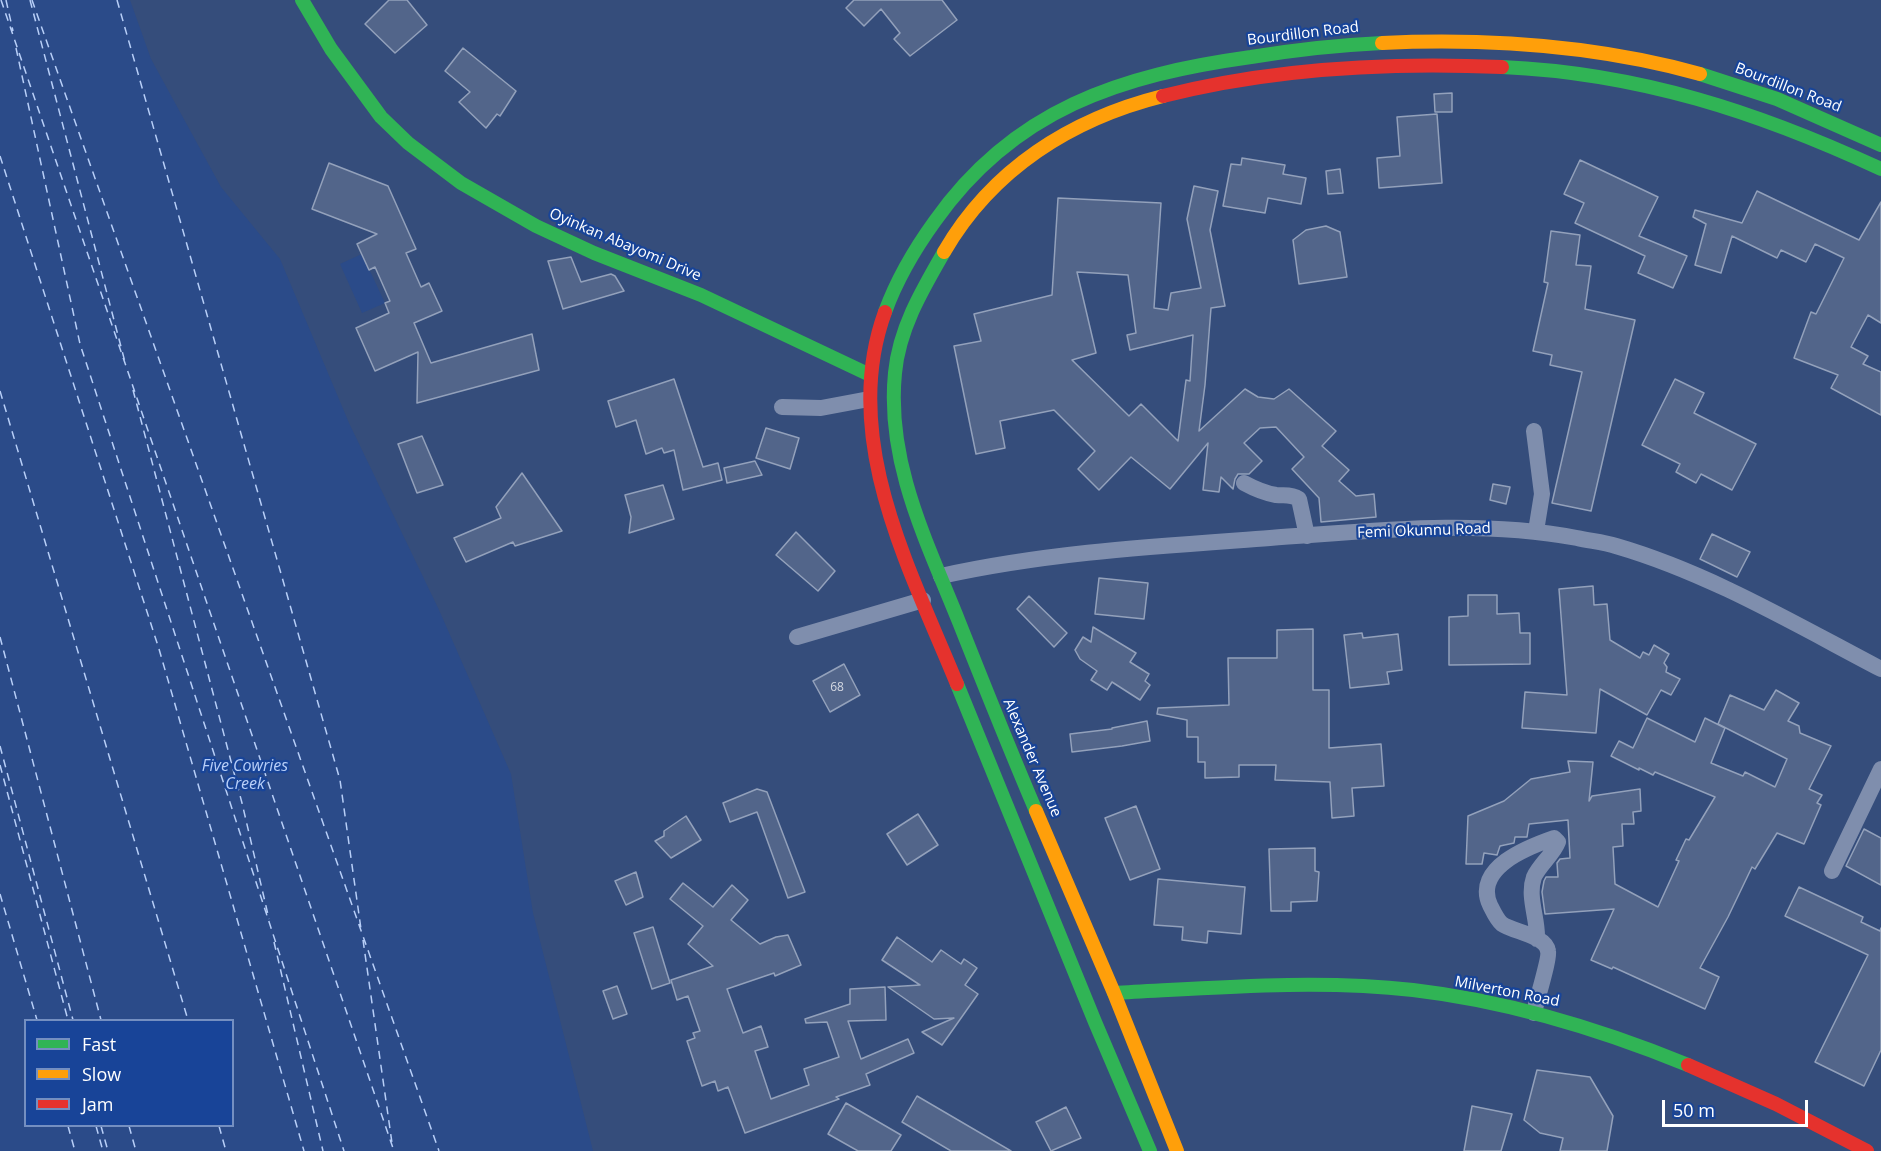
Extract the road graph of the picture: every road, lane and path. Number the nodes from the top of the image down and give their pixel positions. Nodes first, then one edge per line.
1 (302, 0) edge
2 (1881, 145) edge
3 (1881, 169) edge
4 (870, 375) junction
5 (869, 399) junction
6 (782, 407) dead end
7 (1534, 431) dead end
8 (1244, 483) dead end
9 (1536, 531) junction
10 (1307, 536) junction
11 (941, 576) junction
12 (923, 600) junction
13 (797, 637) dead end
14 (1881, 669) edge
15 (1016, 765) junction
16 (1881, 769) edge
17 (993, 773) junction
18 (1832, 871) dead end
19 (1537, 939) junction
20 (1114, 993) junction
21 (1534, 1013) junction
22 (1150, 1151) edge
23 (1177, 1151) edge
24 (1867, 1151) edge

1 - 4 main road, Oyinkan Abayomi Drive
2 - 4 main road, Bourdillon Road
3 - 11 main road, Alexander Avenue
4 - 5 main road
5 - 6 street
5 - 12 main road
7 - 9 street
8 - 10 street
9 - 10 street, Femi Okunnu Road
9 - 14 street, Femi Okunnu Road
10 - 11 street, Femi Okunnu Road
11 - 15 main road, Alexander Avenue
12 - 13 street
12 - 17 main road
15 - 17 main road
15 - 20 main road, Alexander Avenue
16 - 18 street
17 - 22 main road
19 - 19 street
19 - 21 street
20 - 21 main road, Milverton Road
20 - 23 main road, Alexander Avenue
21 - 24 main road, Milverton Road

